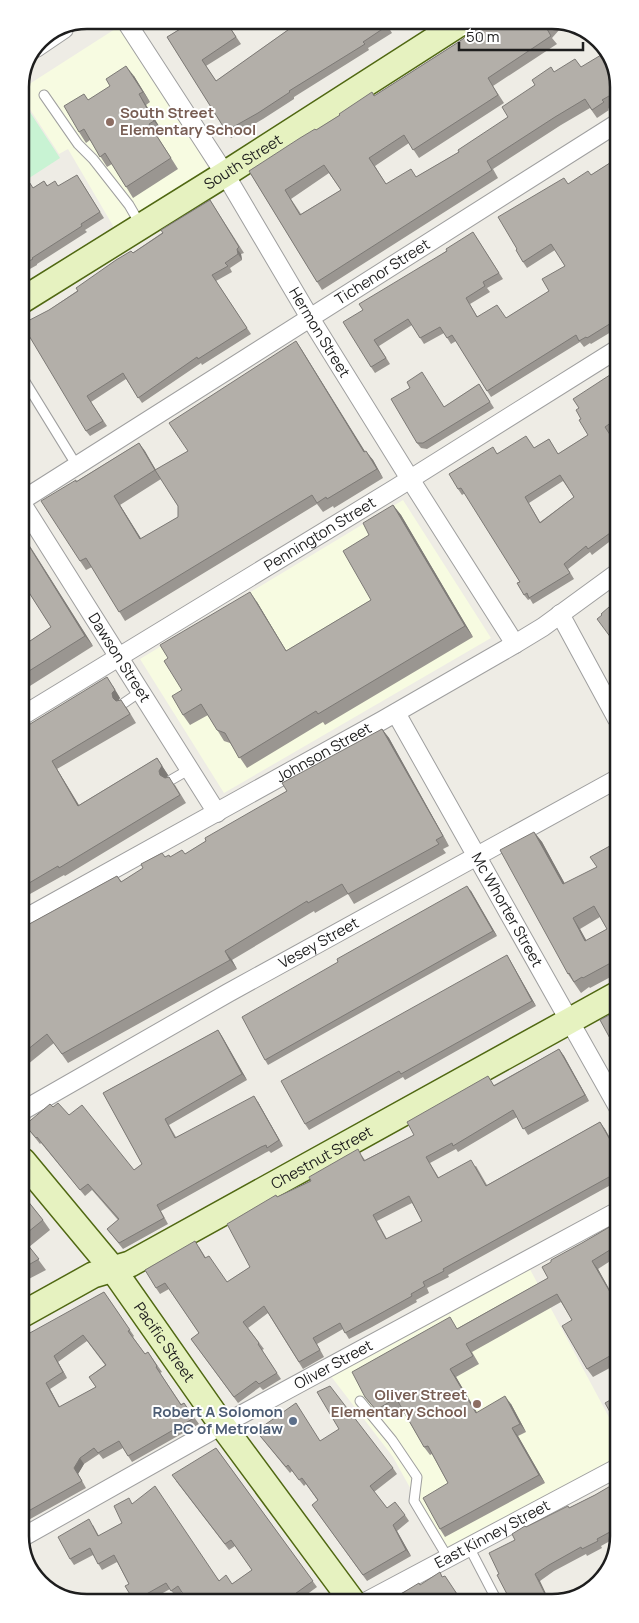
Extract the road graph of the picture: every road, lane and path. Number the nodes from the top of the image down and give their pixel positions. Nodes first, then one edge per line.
1 (131, 29) edge
2 (451, 29) edge
3 (44, 95) dead end
4 (610, 128) edge
5 (225, 174) junction
6 (141, 226) junction
7 (29, 296) edge
8 (310, 318) junction
9 (610, 354) edge
10 (29, 388) edge
11 (77, 466) junction
12 (410, 479) junction
13 (29, 505) edge
14 (29, 519) edge
15 (610, 578) edge
16 (560, 614) junction
17 (515, 644) junction
18 (118, 657) junction
19 (140, 692) junction
20 (124, 703) edge
21 (610, 706) edge
22 (29, 712) edge
23 (396, 713) junction
24 (190, 768) junction
25 (171, 780) edge
26 (610, 783) edge
27 (217, 813) junction
28 (477, 856) junction
29 (29, 916) edge
30 (610, 998) edge
31 (569, 1021) junction
32 (610, 1093) edge
33 (29, 1107) edge
34 (29, 1168) edge
35 (610, 1215) edge
36 (112, 1268) junction
37 (29, 1311) edge
38 (360, 1401) edge
39 (222, 1425) junction
40 (610, 1472) edge
41 (29, 1534) edge
42 (469, 1547) junction
43 (448, 1558) junction
44 (347, 1594) edge
45 (380, 1594) edge
46 (493, 1594) edge

1 - 5 street, Hermon Street
2 - 5 street, South Street
3 - 6 lane
4 - 8 street, Tichenor Street
5 - 6 street, South Street
5 - 8 street, Hermon Street
6 - 7 street, South Street
8 - 11 street, Tichenor Street
8 - 12 street, Hermon Street
9 - 12 street, Pennington Street
10 - 11 lane
11 - 13 street, Tichenor Street
12 - 17 street, Hermon Street
12 - 18 street, Pennington Street
14 - 18 street, Dawson Street
15 - 16 street, Johnson Street
16 - 17 street, Johnson Street
16 - 21 street
17 - 23 street, Johnson Street
18 - 19 street, Dawson Street
18 - 22 street, Pennington Street
19 - 20 lane
19 - 24 street, Dawson Street
23 - 27 street, Johnson Street
23 - 28 street, Mc Whorter Street
24 - 25 lane
24 - 27 street, Dawson Street
26 - 28 street, Vesey Street
27 - 29 street, Johnson Street
28 - 31 street, Mc Whorter Street
28 - 33 street, Vesey Street
30 - 31 street, Chestnut Street
31 - 32 street, Mc Whorter Street
31 - 36 street, Chestnut Street
34 - 36 street, Pacific Street
35 - 39 street, Oliver Street
36 - 37 street, Chestnut Street
36 - 39 street, Pacific Street
38 - 43 lane
39 - 41 street, Oliver Street
39 - 44 street, Pacific Street
40 - 42 street, East Kinney Street
42 - 43 street, East Kinney Street
42 - 46 lane
43 - 45 street, East Kinney Street

